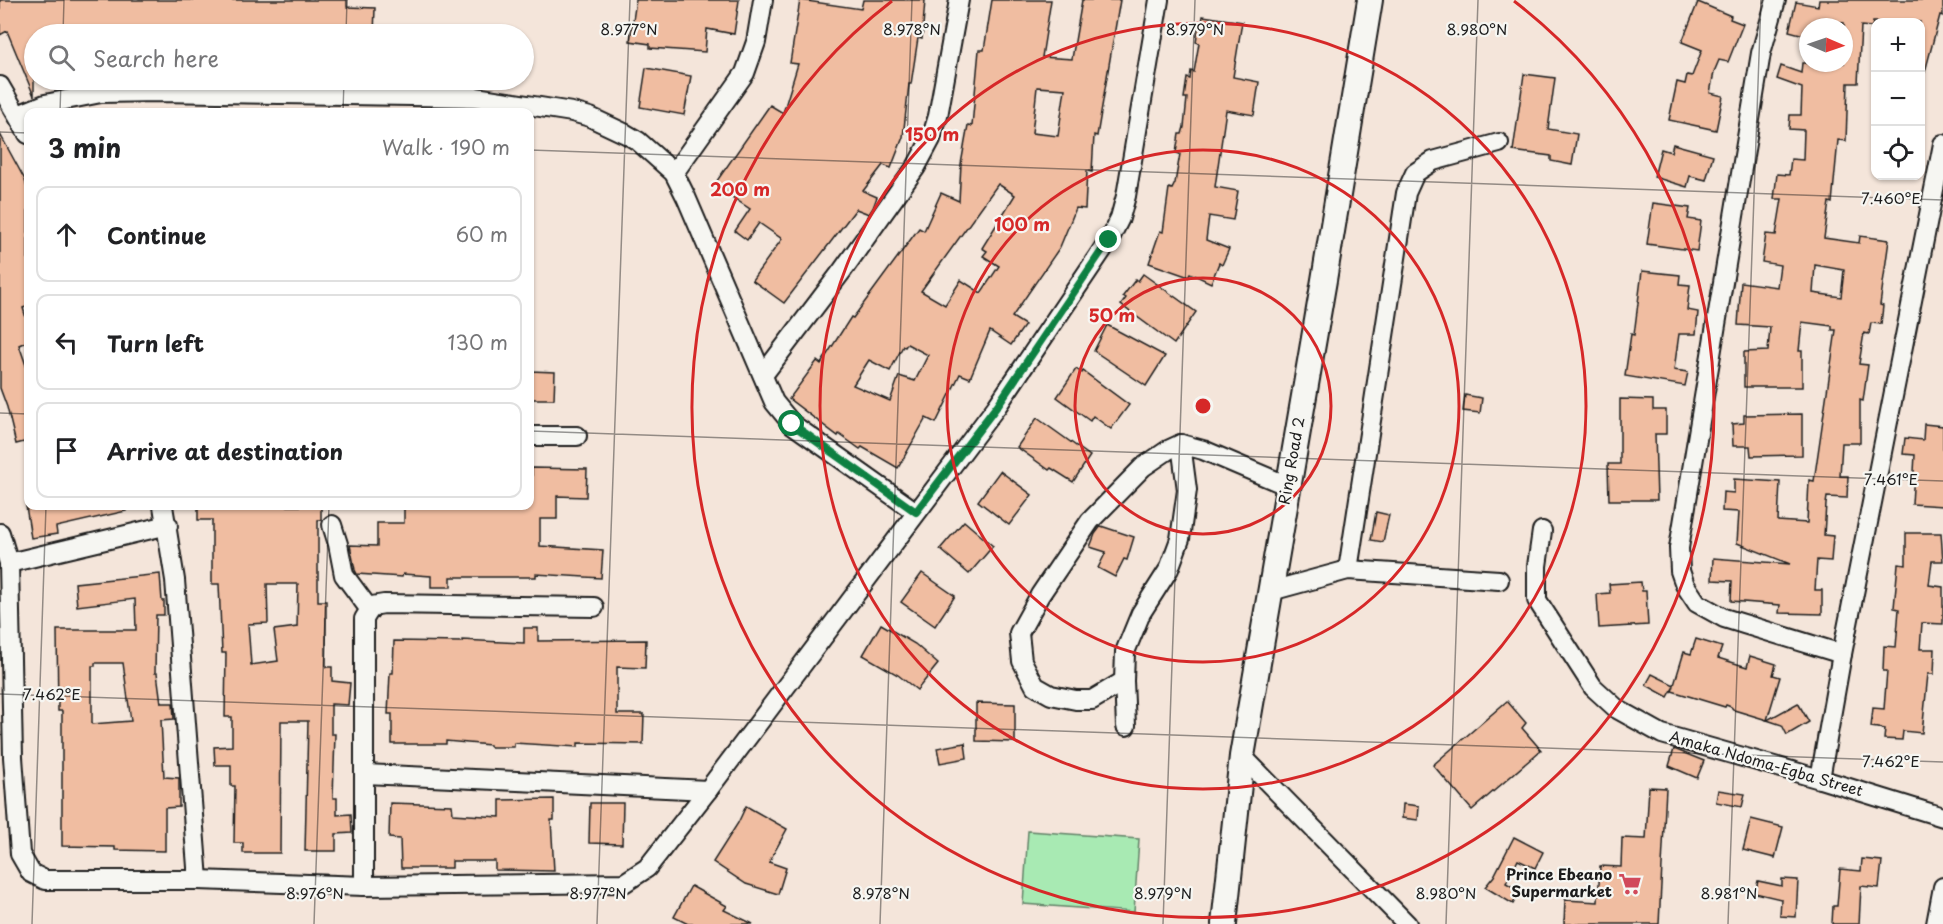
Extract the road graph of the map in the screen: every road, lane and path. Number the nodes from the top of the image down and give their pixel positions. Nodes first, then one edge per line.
1 (763, 0) edge
2 (958, 0) edge
3 (1159, 0) edge
4 (1370, 0) edge
5 (1776, 0) edge
6 (0, 86) edge
7 (35, 108) edge
8 (24, 113) edge
9 (18, 115) junction
10 (24, 126) edge
11 (1499, 143) dead end
12 (1943, 144) edge
13 (674, 173) junction
14 (763, 375) junction
15 (534, 436) edge
16 (577, 436) dead end
17 (1181, 444) junction
18 (1288, 486) junction
19 (165, 510) edge
20 (916, 512) junction
21 (168, 525) junction
22 (332, 525) dead end
23 (1542, 531) dead end
24 (0, 534) edge
25 (9, 563) junction
26 (1348, 570) junction
27 (1499, 580) dead end
28 (1271, 591) junction
29 (594, 607) dead end
30 (370, 610) junction
31 (5, 614) edge
32 (1842, 654) junction
33 (1124, 681) junction
34 (1126, 726) dead end
35 (1242, 756) junction
36 (365, 774) junction
37 (1820, 779) junction
38 (708, 790) junction
39 (1943, 817) edge
40 (198, 880) junction
41 (364, 886) junction
42 (1943, 887) edge
43 (1224, 924) edge
44 (1407, 924) edge
45 (1936, 924) edge

1 - 13 street
2 - 14 street
3 - 20 street
4 - 18 main road, Ring Road 2
5 - 32 street
6 - 9 street
7 - 13 street
8 - 9 street
9 - 10 street
11 - 26 street
12 - 32 street
13 - 14 street
14 - 20 street
15 - 16 street
17 - 18 street
17 - 33 street
17 - 33 street
18 - 28 main road, Ring Road 2
19 - 21 street
20 - 38 street
21 - 25 street
21 - 40 street
22 - 30 street
23 - 37 street, Amaka Ndoma-Egba Street
24 - 25 street
25 - 31 street
26 - 27 street
26 - 28 street
28 - 35 main road, Ring Road 2
29 - 30 street
30 - 36 street
31 - 40 street
32 - 37 street
33 - 34 street
35 - 43 main road, Ring Road 2
35 - 44 street
36 - 38 street
36 - 41 street
37 - 39 street, Amaka Ndoma-Egba Street
38 - 41 street
40 - 41 street
42 - 45 street

